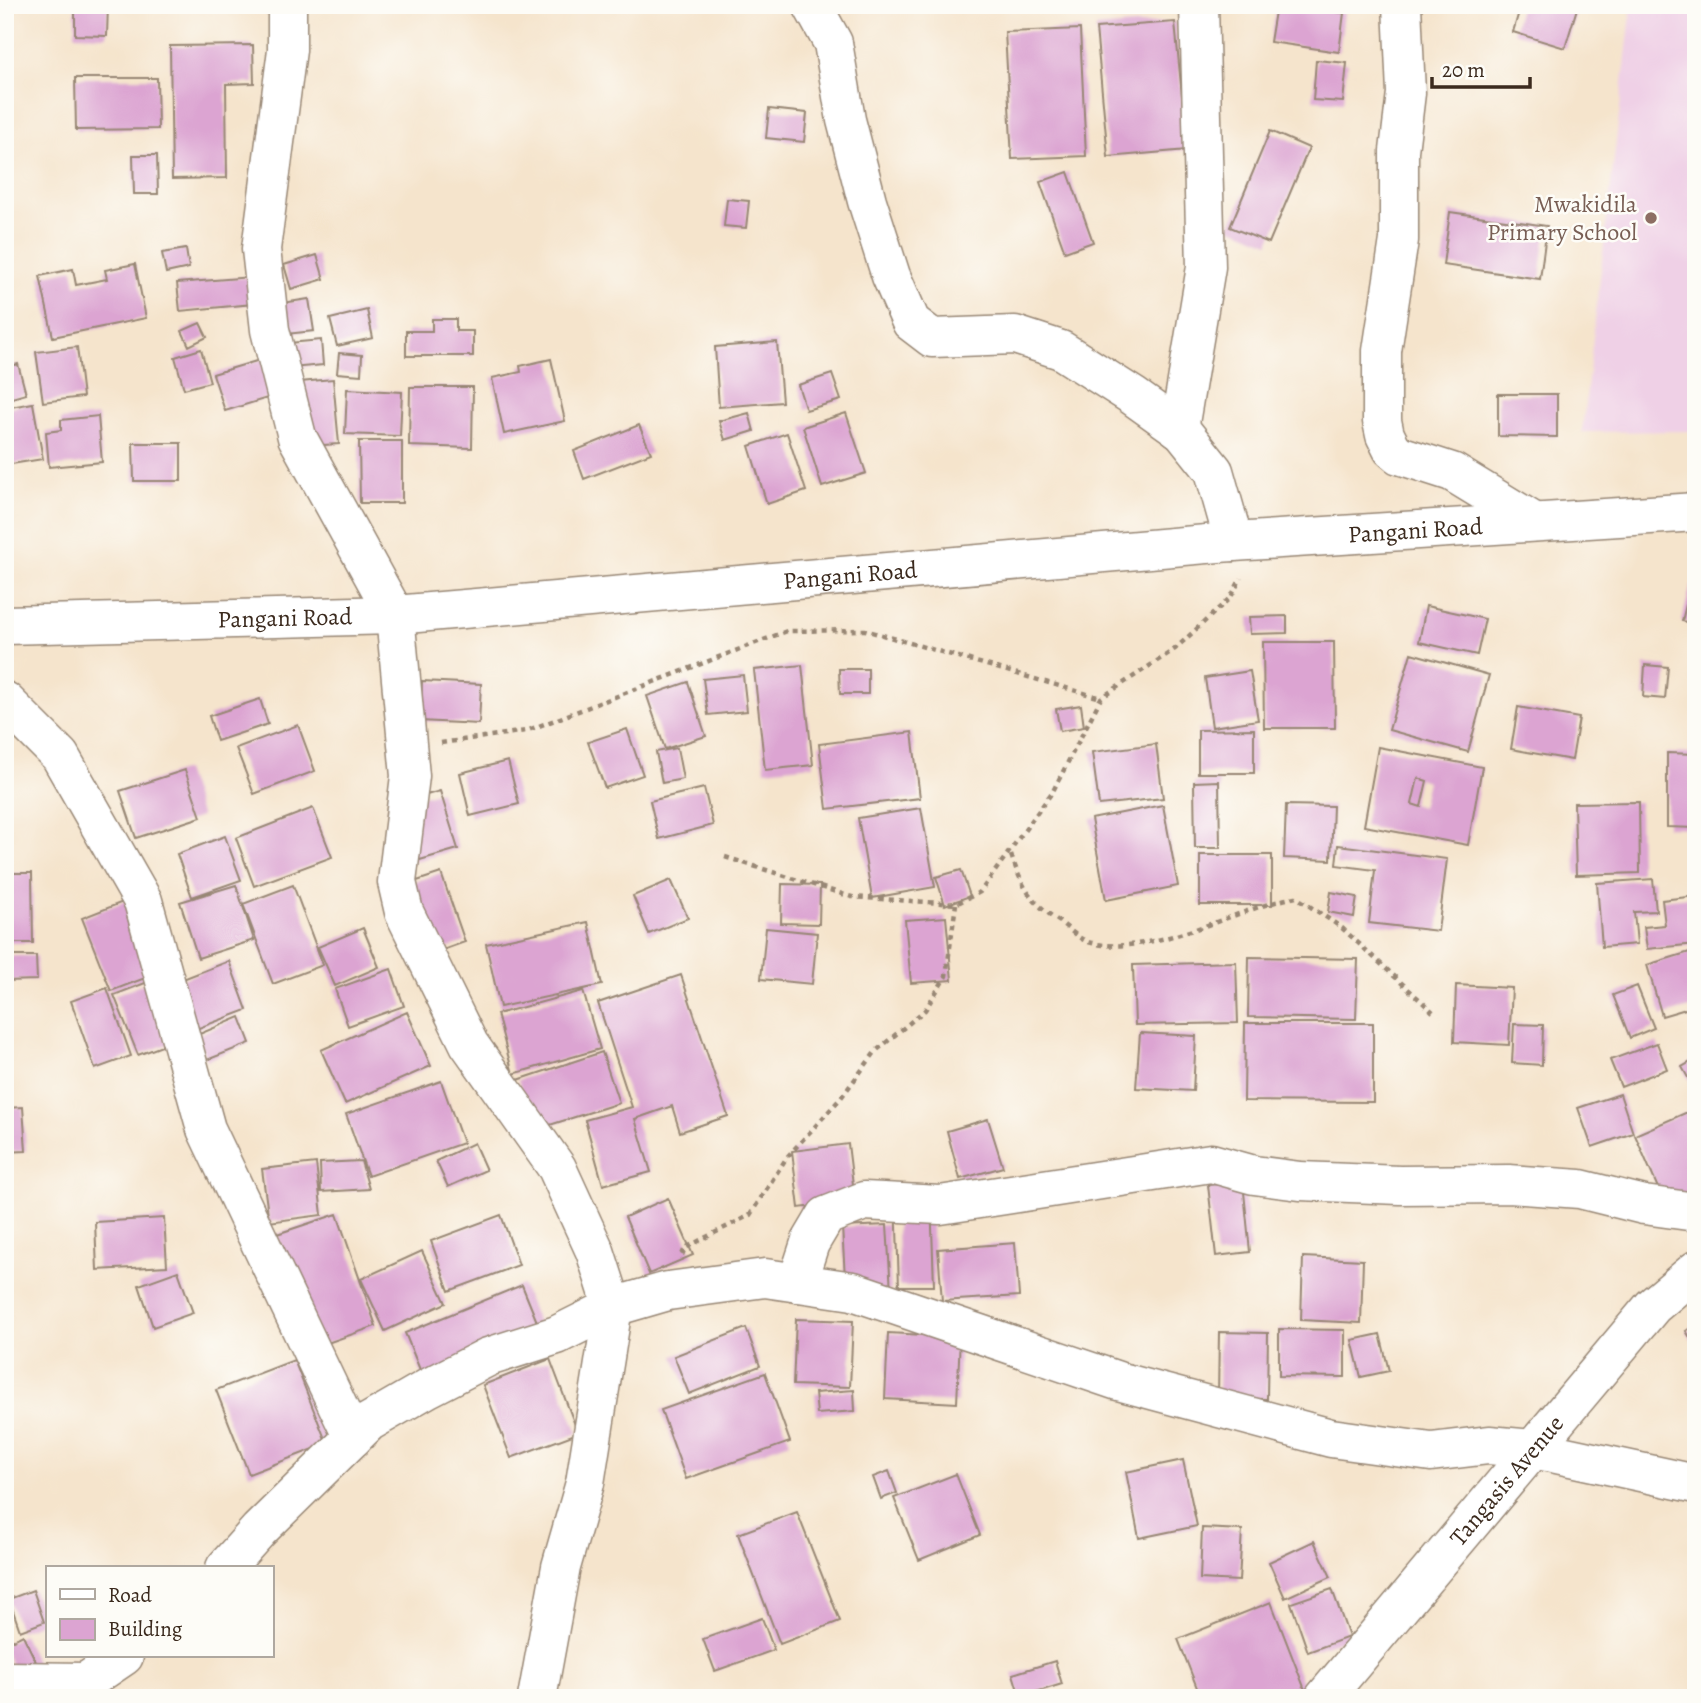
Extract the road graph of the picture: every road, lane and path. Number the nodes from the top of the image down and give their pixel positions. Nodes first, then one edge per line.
1 (287, 5) edge
2 (811, 5) edge
3 (832, 5) edge
4 (1199, 5) edge
5 (1402, 5) edge
6 (833, 43) junction
7 (1180, 429) junction
8 (1696, 512) edge
9 (1534, 522) junction
10 (1248, 541) junction
11 (395, 615) junction
12 (5, 625) edge
13 (1101, 698) junction
14 (5, 701) edge
15 (405, 747) junction
16 (1010, 854) junction
17 (725, 857) dead end
18 (956, 904) junction
19 (1433, 1012) dead end
20 (1696, 1212) edge
21 (1696, 1270) edge
22 (797, 1283) junction
23 (668, 1291) junction
24 (613, 1307) junction
25 (353, 1438) junction
26 (1533, 1449) junction
27 (1696, 1484) edge
28 (227, 1566) edge
29 (121, 1658) edge
30 (5, 1681) edge
31 (74, 1690) edge
32 (537, 1698) edge
33 (1324, 1698) edge

1 - 11 street
2 - 6 street
3 - 6 street
4 - 7 street
5 - 9 street
6 - 7 street
7 - 10 street
8 - 9 street, Pangani Road
9 - 10 street, Pangani Road
10 - 11 street, Pangani Road
10 - 13 path
11 - 12 street, Pangani Road
11 - 15 street
13 - 15 path
13 - 16 path
14 - 25 street
15 - 24 street
16 - 18 path
16 - 19 path
17 - 18 path
18 - 23 path
20 - 22 street
21 - 26 street, Tangasis Avenue
22 - 23 street
22 - 26 street
23 - 24 street
24 - 25 street
24 - 32 street
25 - 28 street
26 - 27 street
26 - 33 street, Tangasis Avenue
29 - 31 street
30 - 31 street

